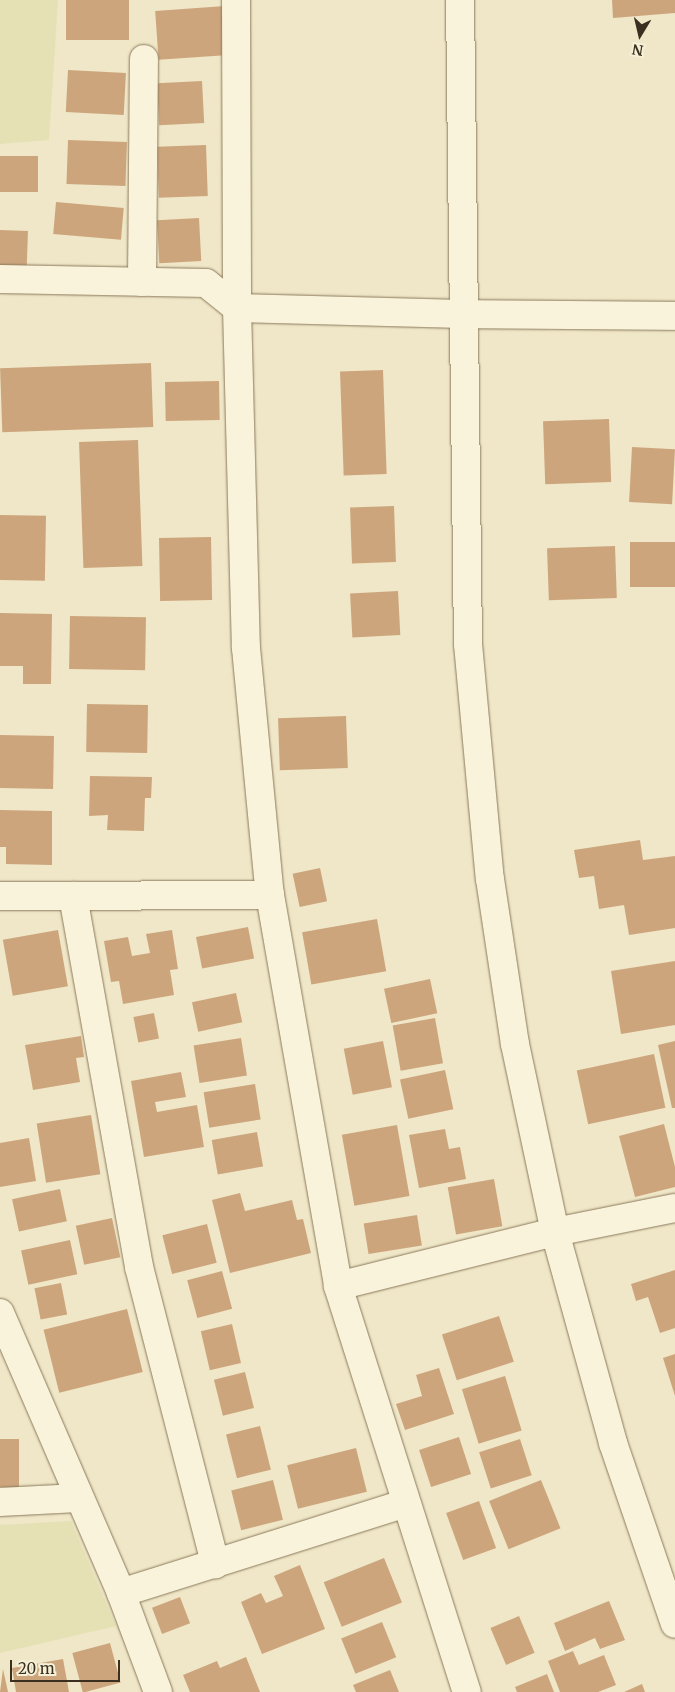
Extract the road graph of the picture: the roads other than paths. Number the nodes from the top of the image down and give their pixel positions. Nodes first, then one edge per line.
1 (236, 0) edge
2 (460, 0) edge
3 (144, 59) dead end
4 (0, 279) edge
5 (142, 282) junction
6 (236, 308) junction
7 (462, 314) junction
8 (675, 316) edge
9 (270, 895) junction
10 (0, 896) edge
11 (73, 896) junction
12 (675, 1208) edge
13 (555, 1232) junction
14 (338, 1286) junction
15 (0, 1313) edge
16 (78, 1498) junction
17 (0, 1502) edge
18 (404, 1504) junction
19 (215, 1564) junction
20 (121, 1593) junction
21 (675, 1624) edge
22 (158, 1692) edge
23 (466, 1692) edge

1 - 6 street
2 - 7 street
3 - 5 street
4 - 5 street
5 - 6 street
6 - 7 street
6 - 9 street
7 - 8 street
7 - 13 street
9 - 11 street
9 - 14 street
10 - 11 street
11 - 19 street
12 - 13 street
13 - 14 street
13 - 21 street
14 - 18 street
15 - 16 street
16 - 17 street
16 - 20 street
18 - 19 street
18 - 23 street
19 - 20 street
20 - 22 street

